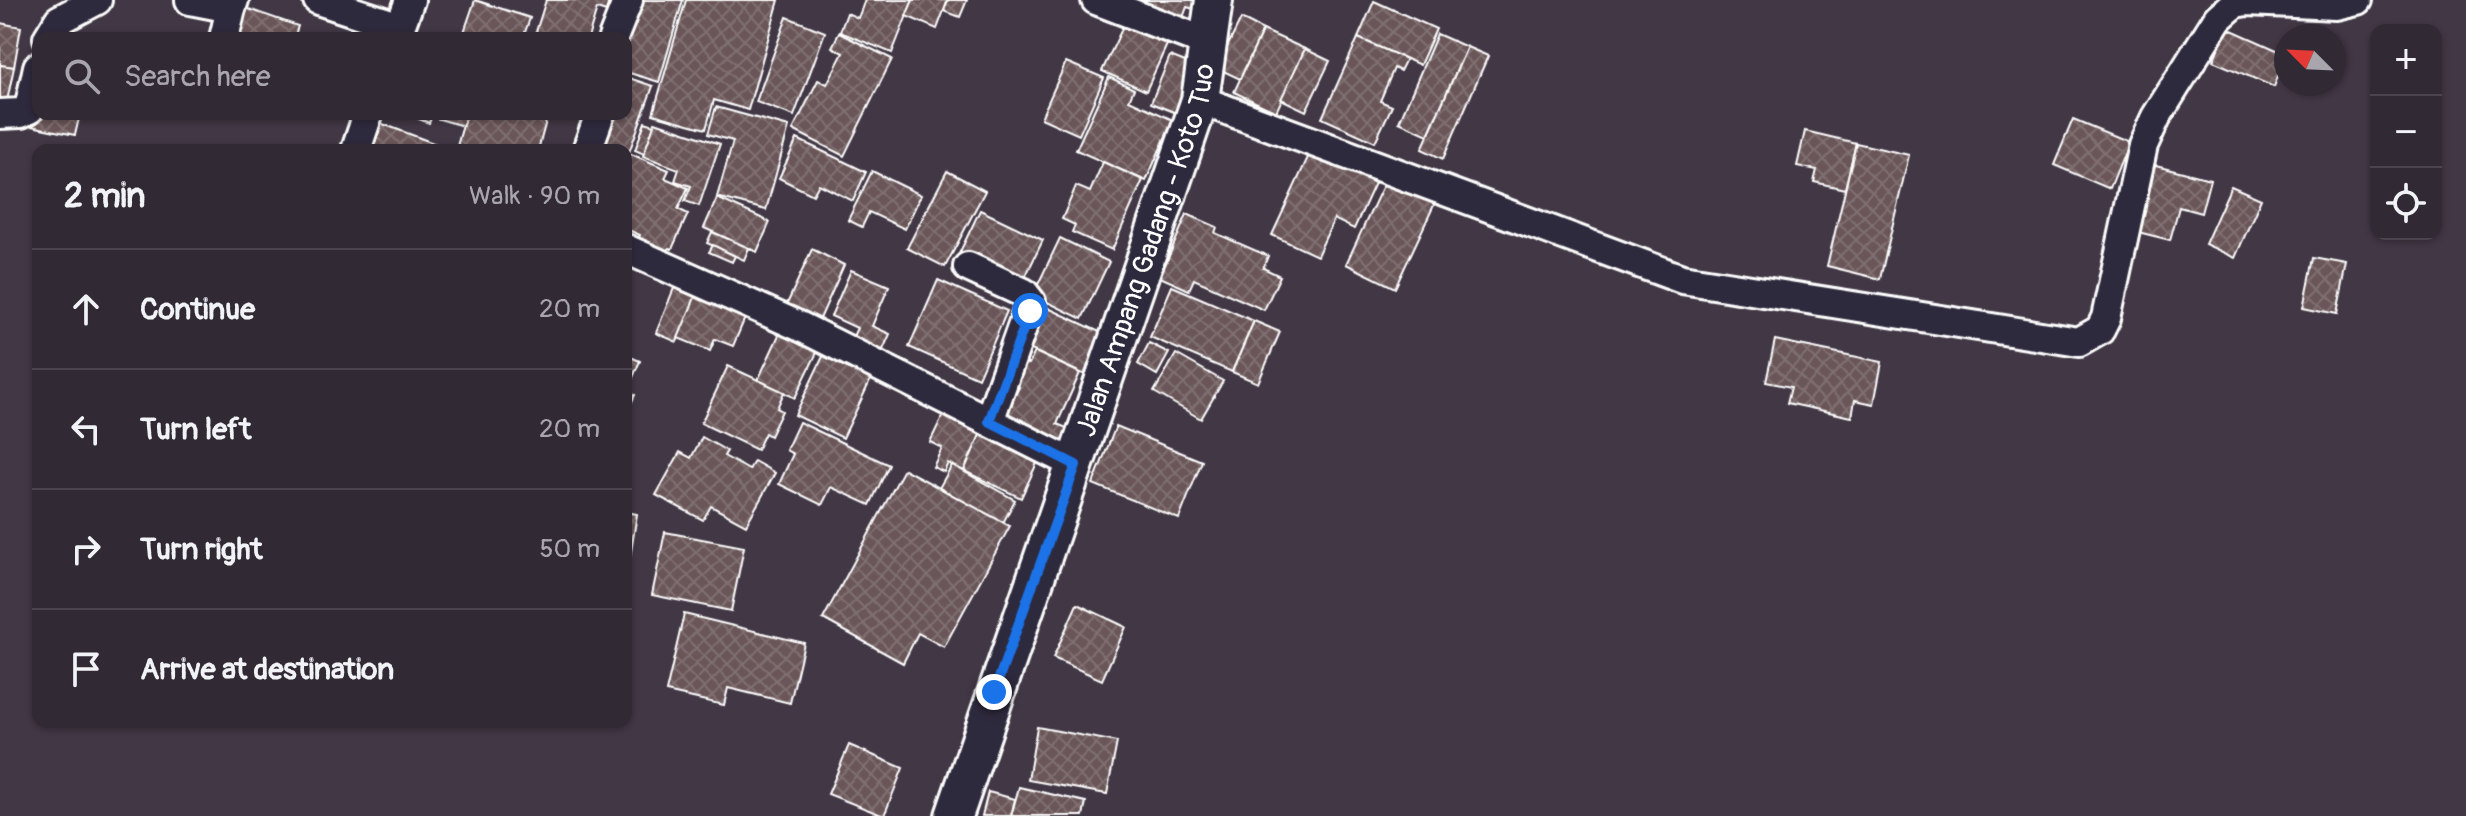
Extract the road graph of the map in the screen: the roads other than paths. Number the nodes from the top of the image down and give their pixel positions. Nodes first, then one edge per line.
1 (97, 0) edge
2 (190, 0) edge
3 (318, 0) edge
4 (410, 0) edge
5 (628, 0) edge
6 (1096, 0) edge
7 (1214, 0) edge
8 (2358, 0) edge
9 (232, 4) edge
10 (52, 32) edge
11 (225, 32) edge
12 (396, 32) edge
13 (398, 32) edge
14 (615, 32) edge
15 (1206, 42) junction
16 (32, 95) edge
17 (1200, 100) junction
18 (0, 114) edge
19 (366, 120) edge
20 (598, 120) edge
21 (358, 144) edge
22 (589, 144) edge
23 (632, 252) edge
24 (968, 267) dead end
25 (989, 421) junction
26 (1076, 465) junction
27 (954, 816) edge

1 - 10 street
2 - 9 street
3 - 12 street
4 - 13 street
5 - 14 street
6 - 15 street
7 - 15 street, Jalan Ampang Gadang - Koto Tuo
8 - 17 street
9 - 11 street
15 - 17 street, Jalan Ampang Gadang - Koto Tuo
16 - 18 street
17 - 26 street, Jalan Ampang Gadang - Koto Tuo
19 - 21 street
20 - 22 street
23 - 25 street
24 - 25 street
25 - 26 street
26 - 27 street, Jalan Ampang Gadang - Koto Tuo

